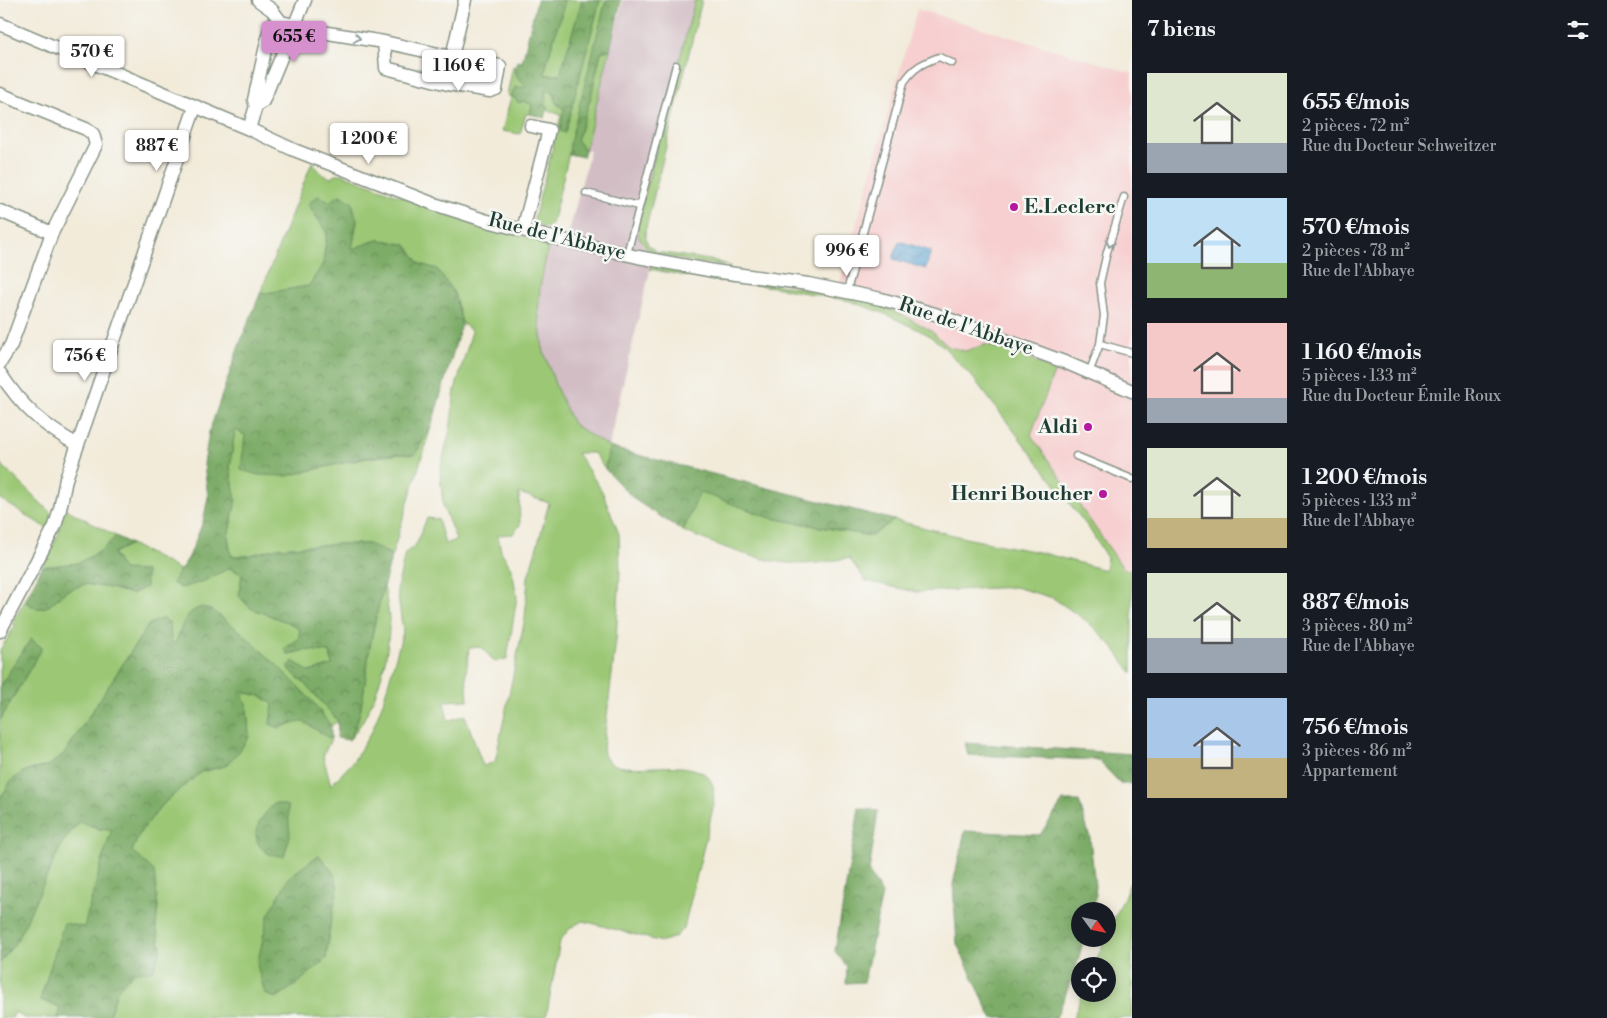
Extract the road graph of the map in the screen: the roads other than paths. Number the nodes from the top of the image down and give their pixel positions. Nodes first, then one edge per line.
1 (258, 0) edge
2 (306, 0) edge
3 (465, 0) edge
4 (281, 22) junction
5 (0, 24) edge
6 (296, 24) junction
7 (384, 42) junction
8 (452, 57) junction
9 (952, 63) dead end
10 (676, 65) dead end
11 (448, 84) junction
12 (0, 94) edge
13 (256, 106) junction
14 (195, 107) junction
15 (531, 126) dead end
16 (249, 129) junction
17 (586, 193) dead end
18 (1124, 197) dead end
19 (639, 206) junction
20 (0, 211) edge
21 (523, 230) junction
22 (52, 233) junction
23 (627, 254) junction
24 (848, 291) junction
25 (1100, 344) junction
26 (1132, 353) edge
27 (0, 363) edge
28 (0, 373) edge
29 (1089, 373) junction
30 (1132, 391) edge
31 (78, 445) junction
32 (1076, 456) dead end
33 (1132, 479) edge
34 (0, 631) edge

1 - 4 street
2 - 6 street
3 - 8 street
4 - 6 street
4 - 13 street
5 - 14 street, Rue de l'Abbaye
6 -> 7 street
6 - 13 street
7 - 8 street
7 - 11 street
8 - 11 street
8 - 11 street
9 - 24 lane
10 - 19 lane
12 - 22 street
13 - 16 street
14 - 16 street, Rue de l'Abbaye
14 - 31 street
15 - 21 street
16 - 21 street, Rue de l'Abbaye
17 - 19 lane
18 -> 25 lane
19 - 23 lane
20 - 22 street
21 - 23 street, Rue de l'Abbaye
22 - 27 street
23 - 24 street, Rue de l'Abbaye
24 - 29 street, Rue de l'Abbaye
25 - 26 lane
25 - 29 lane
28 - 31 street
29 - 30 street, Rue de l'Abbaye
31 - 34 street
32 - 33 lane

